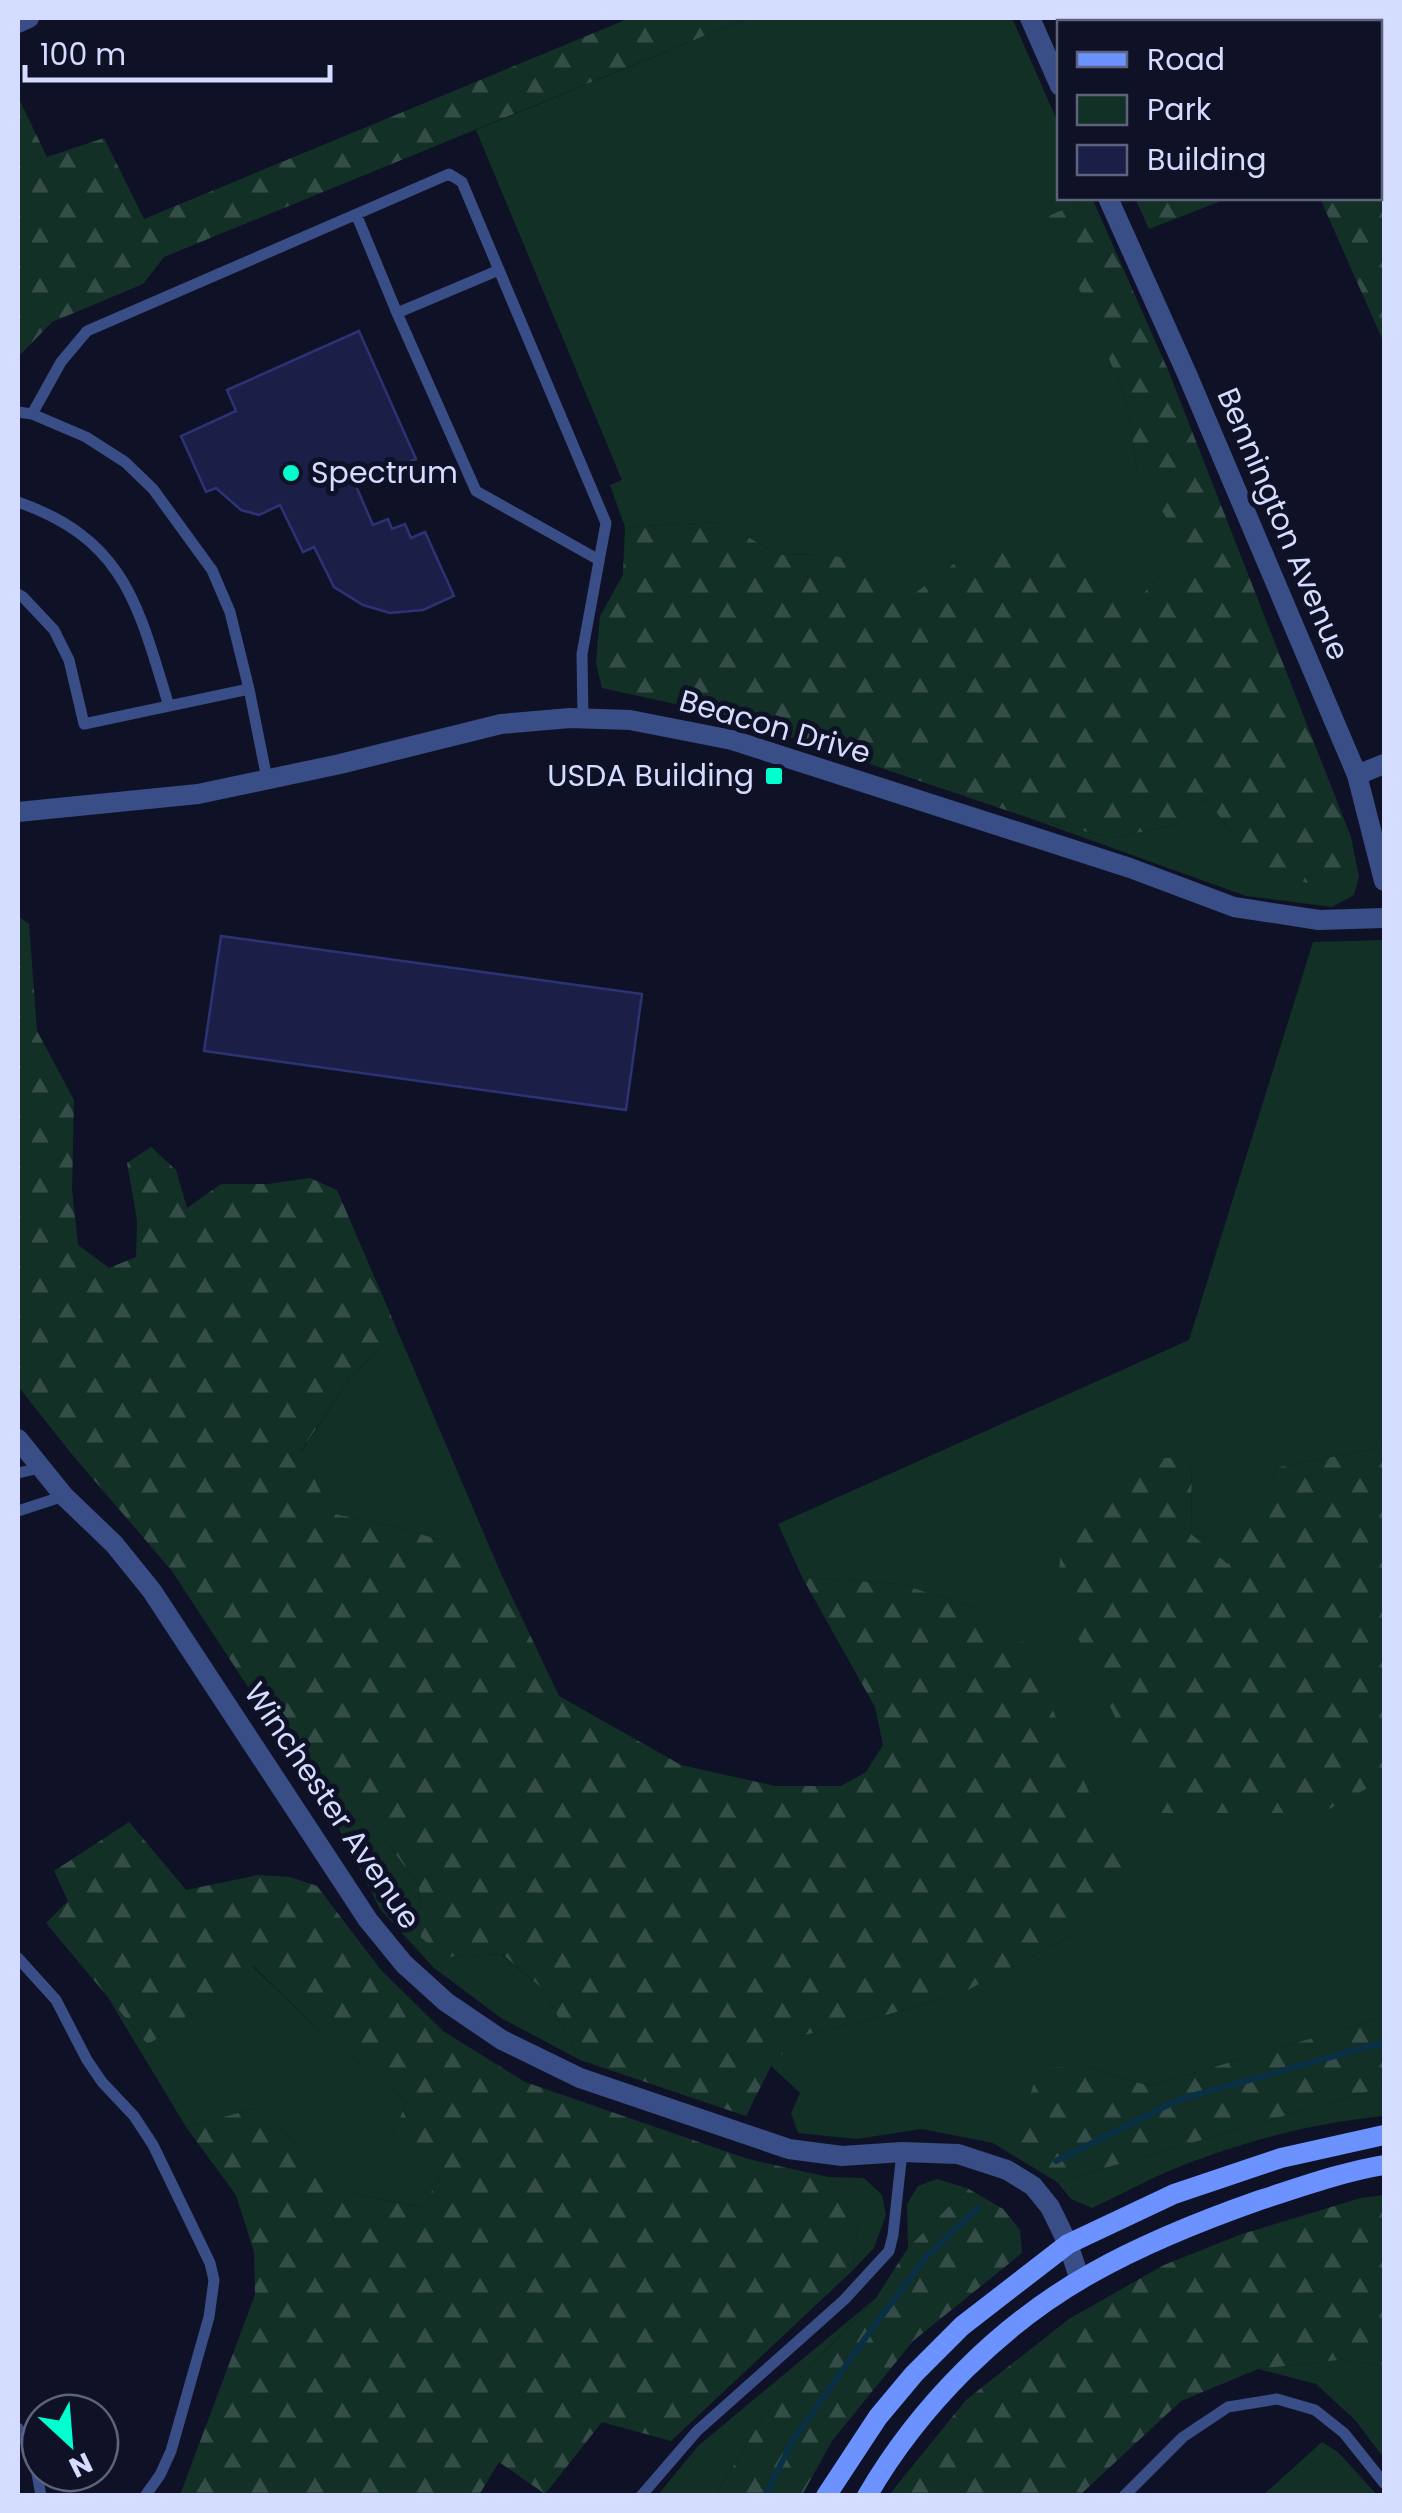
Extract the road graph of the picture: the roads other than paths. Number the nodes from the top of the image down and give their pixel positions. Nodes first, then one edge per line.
1 (29, 18) edge
2 (1030, 18) edge
3 (18, 23) edge
4 (1057, 79) edge
5 (1109, 200) edge
6 (356, 214) junction
7 (500, 270) junction
8 (397, 313) junction
9 (18, 412) edge
10 (32, 414) junction
11 (18, 502) edge
12 (599, 560) junction
13 (18, 594) edge
14 (249, 689) junction
15 (169, 706) junction
16 (583, 718) junction
17 (1384, 764) edge
18 (1358, 775) junction
19 (267, 779) junction
20 (18, 812) edge
21 (1384, 881) edge
22 (1384, 918) edge
23 (18, 1439) edge
24 (40, 1468) junction
25 (18, 1473) edge
26 (64, 1496) junction
27 (18, 1511) edge
28 (18, 1958) edge
29 (1384, 2134) edge
30 (902, 2152) junction
31 (1384, 2165) edge
32 (1068, 2244) junction
33 (1080, 2280) junction
34 (18, 2428) edge
35 (1384, 2483) edge
36 (41, 2496) edge
37 (145, 2496) edge
38 (641, 2496) edge
39 (826, 2496) edge
40 (867, 2496) edge
41 (1124, 2496) edge

1 - 3 street
2 - 4 street
5 - 18 street, Bennington Avenue
6 - 7 lane
6 - 8 lane
6 - 10 lane
7 - 8 lane
7 - 12 lane
8 - 12 lane
9 - 10 lane
10 - 14 lane
11 - 15 lane
12 - 16 lane
13 - 15 lane
14 - 15 lane
14 - 19 lane
16 - 19 street, Beacon Drive
16 - 22 street, Beacon Drive
17 - 18 street
18 - 21 street, Bennington Avenue
19 - 20 street, Beacon Drive
23 - 24 street, Winchester Avenue
24 - 25 lane
24 - 26 street, Winchester Avenue
26 - 27 lane
26 - 30 street, Winchester Avenue
28 - 37 lane
29 - 32 main road
30 - 32 street, Winchester Avenue
30 - 38 lane
31 - 33 main road
32 - 33 street, Winchester Avenue
32 - 39 main road
33 - 40 main road
34 - 36 lane
35 - 41 lane

